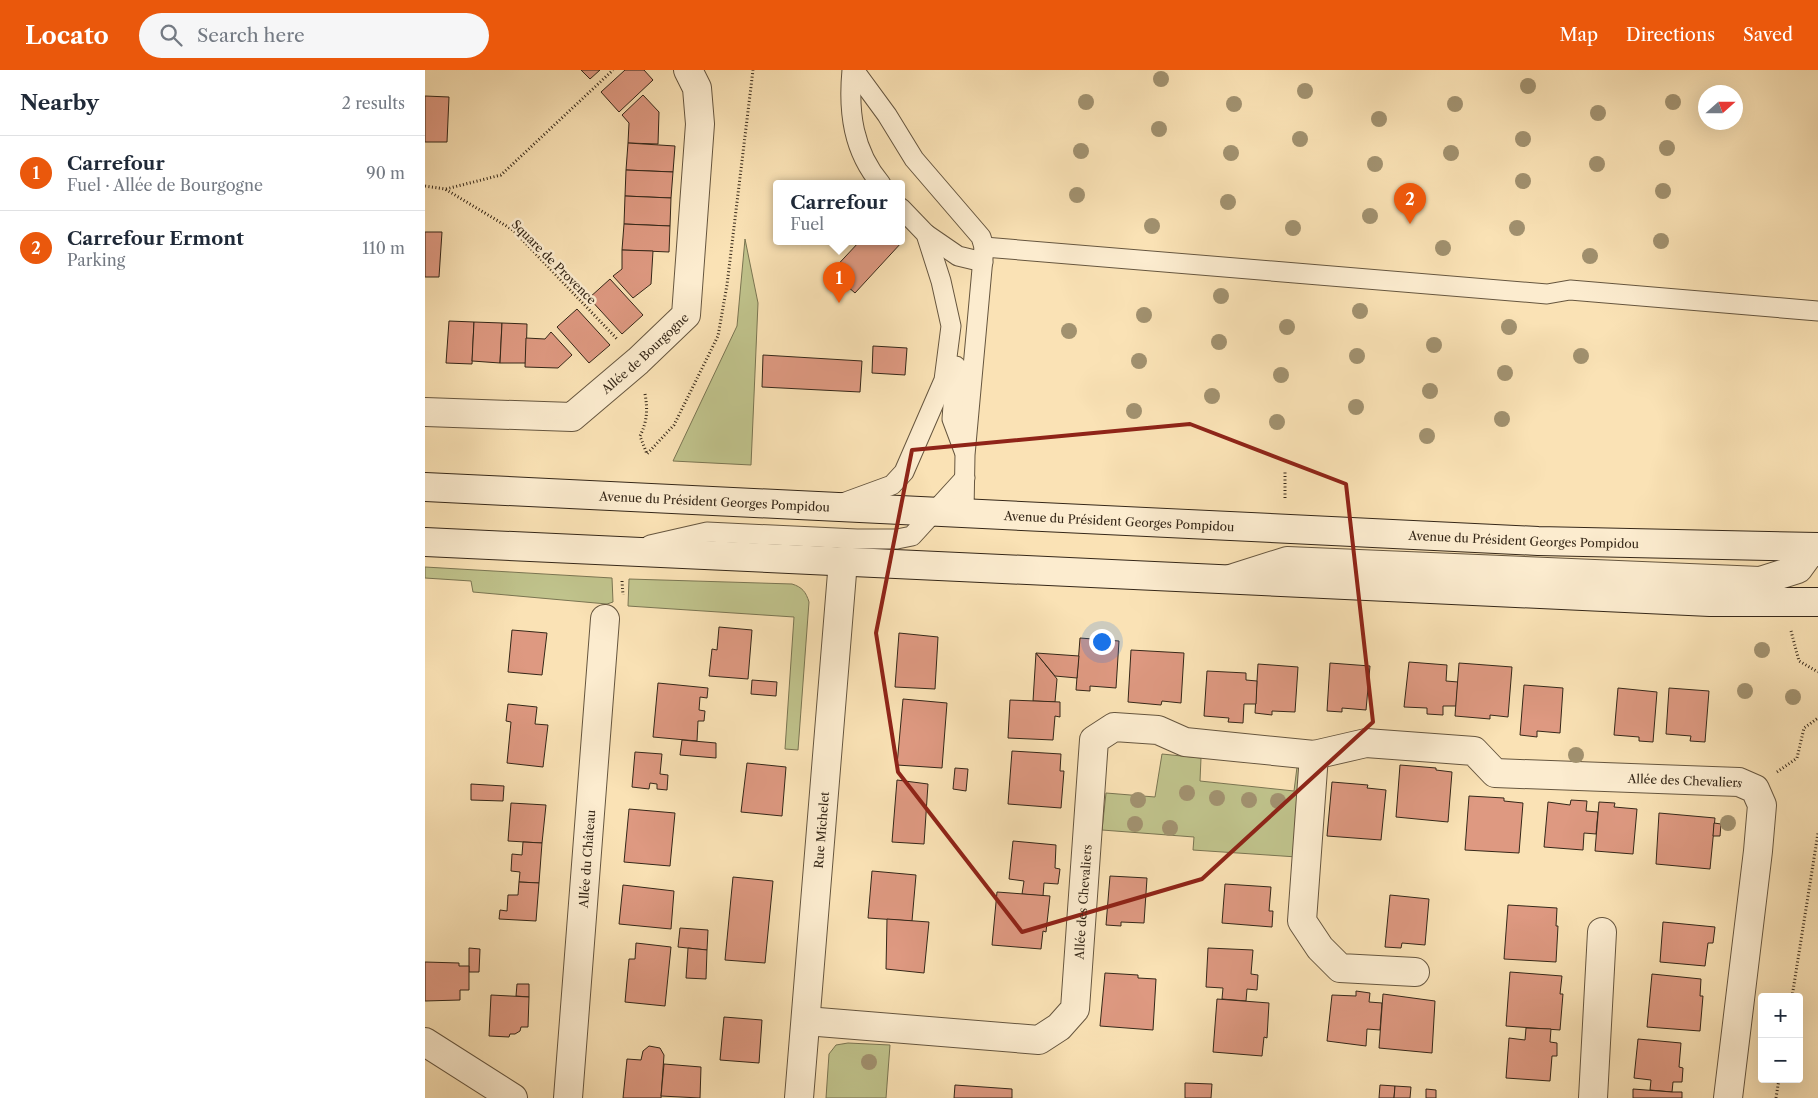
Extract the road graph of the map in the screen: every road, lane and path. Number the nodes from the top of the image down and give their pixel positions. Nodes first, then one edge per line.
1 (613, 70) edge
2 (688, 70) edge
3 (753, 70) edge
4 (853, 70) edge
5 (878, 180) edge
6 (425, 186) edge
7 (445, 189) junction
8 (905, 212) edge
9 (926, 234) junction
10 (984, 255) junction
11 (1818, 311) edge
12 (951, 326) junction
13 (639, 361) junction
14 (425, 412) edge
15 (965, 455) junction
16 (1285, 471) dead end
17 (965, 478) junction
18 (425, 487) edge
19 (1284, 504) dead end
20 (833, 506) junction
21 (936, 510) junction
22 (963, 512) junction
23 (425, 542) edge
24 (1817, 549) edge
25 (843, 561) junction
26 (623, 562) junction
27 (1228, 579) junction
28 (623, 599) dead end
29 (1818, 602) edge
30 (605, 620) dead end
31 (1790, 624) dead end
32 (1818, 672) edge
33 (1818, 718) edge
34 (1314, 755) junction
35 (1755, 789) junction
36 (1818, 833) edge
37 (1602, 932) dead end
38 (1415, 972) dead end
39 (1793, 993) edge
40 (806, 1021) junction
41 (425, 1042) edge
42 (1778, 1083) edge
43 (513, 1098) edge
44 (568, 1098) edge
45 (799, 1098) edge
46 (1593, 1098) edge
47 (1727, 1098) edge
48 (1776, 1098) edge

1 - 7 path, Square de Provence
2 - 13 street, Allée de Bourgogne
3 - 13 path
4 - 5 lane
4 - 10 lane
6 - 7 path, Square de Provence
7 - 13 path, Square de Provence
8 - 9 lane
9 - 10 lane
9 - 12 lane
10 - 11 lane
10 - 15 lane
12 - 15 lane
12 - 20 lane
13 - 14 street, Allée de Bourgogne
15 - 17 lane
16 - 19 path
17 - 21 lane
17 - 22 lane
18 - 20 street, Avenue du Président Georges Pompidou
20 - 21 street, Avenue du Président Georges Pompidou
21 - 22 street, Avenue du Président Georges Pompidou
21 - 26 lane
22 - 24 street, Avenue du Président Georges Pompidou
23 - 26 street, Avenue du Président Georges Pompidou
24 - 27 street, Avenue du Président Georges Pompidou
25 - 26 street, Avenue du Président Georges Pompidou
25 - 27 street, Avenue du Président Georges Pompidou
25 - 40 street, Rue Michelet
26 - 28 path
27 - 29 street, Avenue du Président Georges Pompidou
30 - 44 street, Allée du Château
31 - 32 path
33 - 35 path
34 - 35 street, Allée des Chevaliers
34 - 38 street
34 - 40 street, Allée des Chevaliers
35 - 47 street, Allée des Chevaliers
36 - 39 path
37 - 46 street
40 - 45 street, Rue Michelet
41 - 43 street
42 - 48 path

